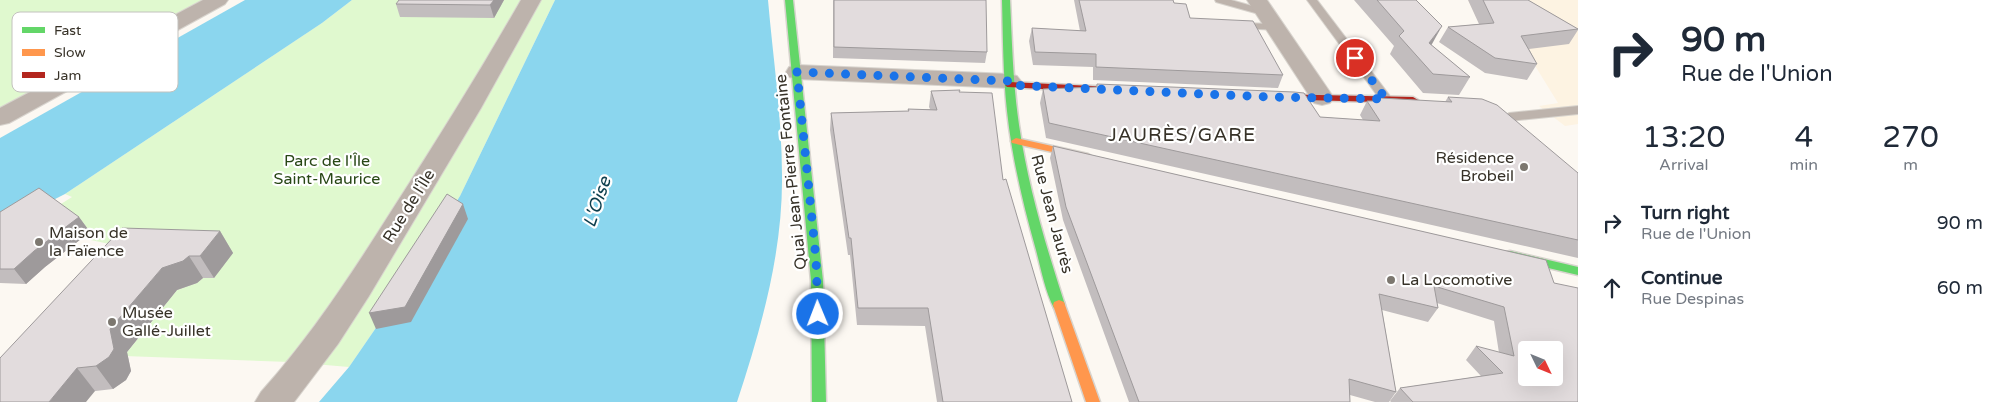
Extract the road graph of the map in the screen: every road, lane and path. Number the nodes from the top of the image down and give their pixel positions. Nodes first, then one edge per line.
1 (218, 0) edge
2 (532, 0) edge
3 (789, 0) edge
4 (1006, 0) edge
5 (1220, 0) edge
6 (1312, 0) edge
7 (1236, 2) edge
8 (1263, 8) edge
9 (178, 22) edge
10 (1244, 26) edge
11 (797, 72) junction
12 (1009, 83) junction
13 (1122, 90) edge
14 (48, 92) edge
15 (1260, 97) edge
16 (1322, 98) junction
17 (1386, 99) junction
18 (1425, 101) edge
19 (1578, 110) edge
20 (1503, 114) joint
21 (0, 118) edge
22 (1523, 128) edge
23 (1016, 141) junction
24 (1098, 160) edge
25 (1501, 253) edge
26 (1578, 270) edge
27 (273, 402) edge
28 (819, 402) edge
29 (1093, 402) edge

1 - 9 street
2 - 27 street, Rue de l'Île
3 - 11 street, Quai Jean-Pierre Fontaine
4 - 12 street, Rue Jean Jaurès
5 - 7 lane
6 - 17 lane
7 - 8 lane
8 - 10 lane
8 - 16 street
11 - 12 street
11 - 28 street, Quai Jean-Pierre Fontaine
12 - 13 street
12 - 23 street, Rue Jean Jaurès
14 - 21 street
15 - 16 street
16 - 17 street
17 - 18 street
19 - 20 lane
20 - 22 street
23 - 24 street
23 - 29 street, Rue Jean Jaurès
25 - 26 street

